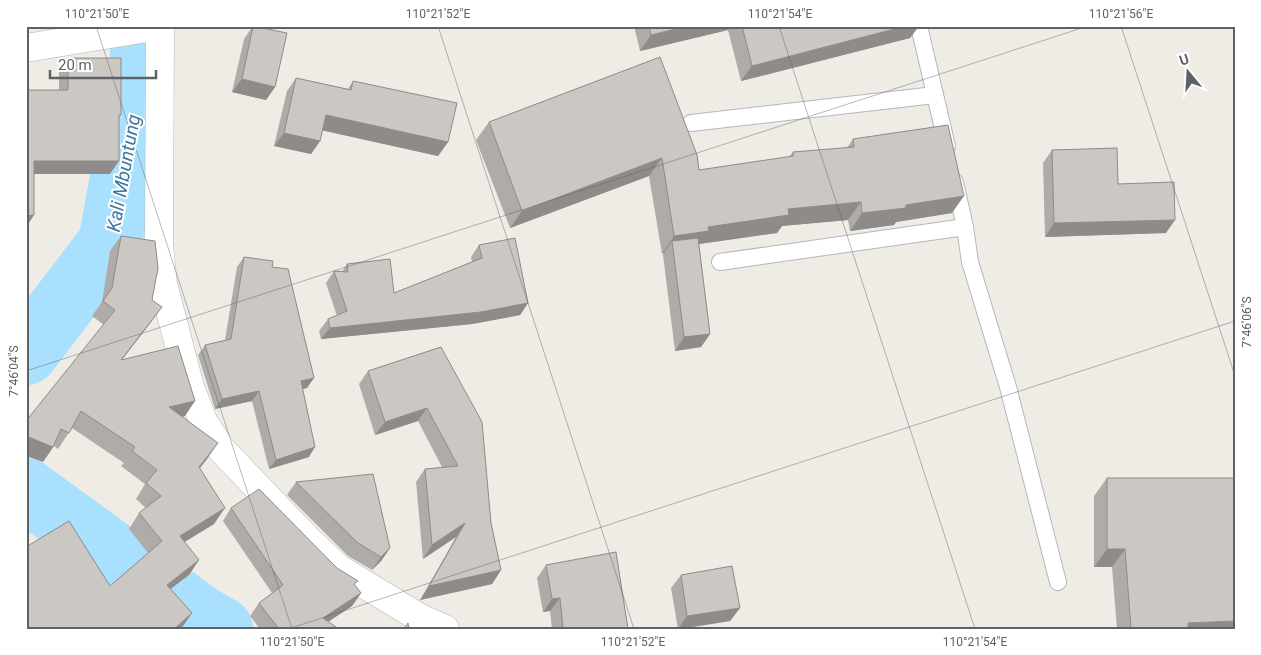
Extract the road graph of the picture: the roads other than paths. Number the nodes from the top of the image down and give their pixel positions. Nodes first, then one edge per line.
1 (919, 26) edge
2 (155, 27) edge
3 (26, 48) edge
4 (935, 95) junction
5 (691, 123) dead end
6 (965, 227) junction
7 (720, 262) dead end
8 (1058, 582) dead end
9 (445, 629) edge

1 - 4 lane
2 - 3 street
2 - 9 street
4 - 5 lane
4 - 6 lane
6 - 7 lane
6 - 8 lane

